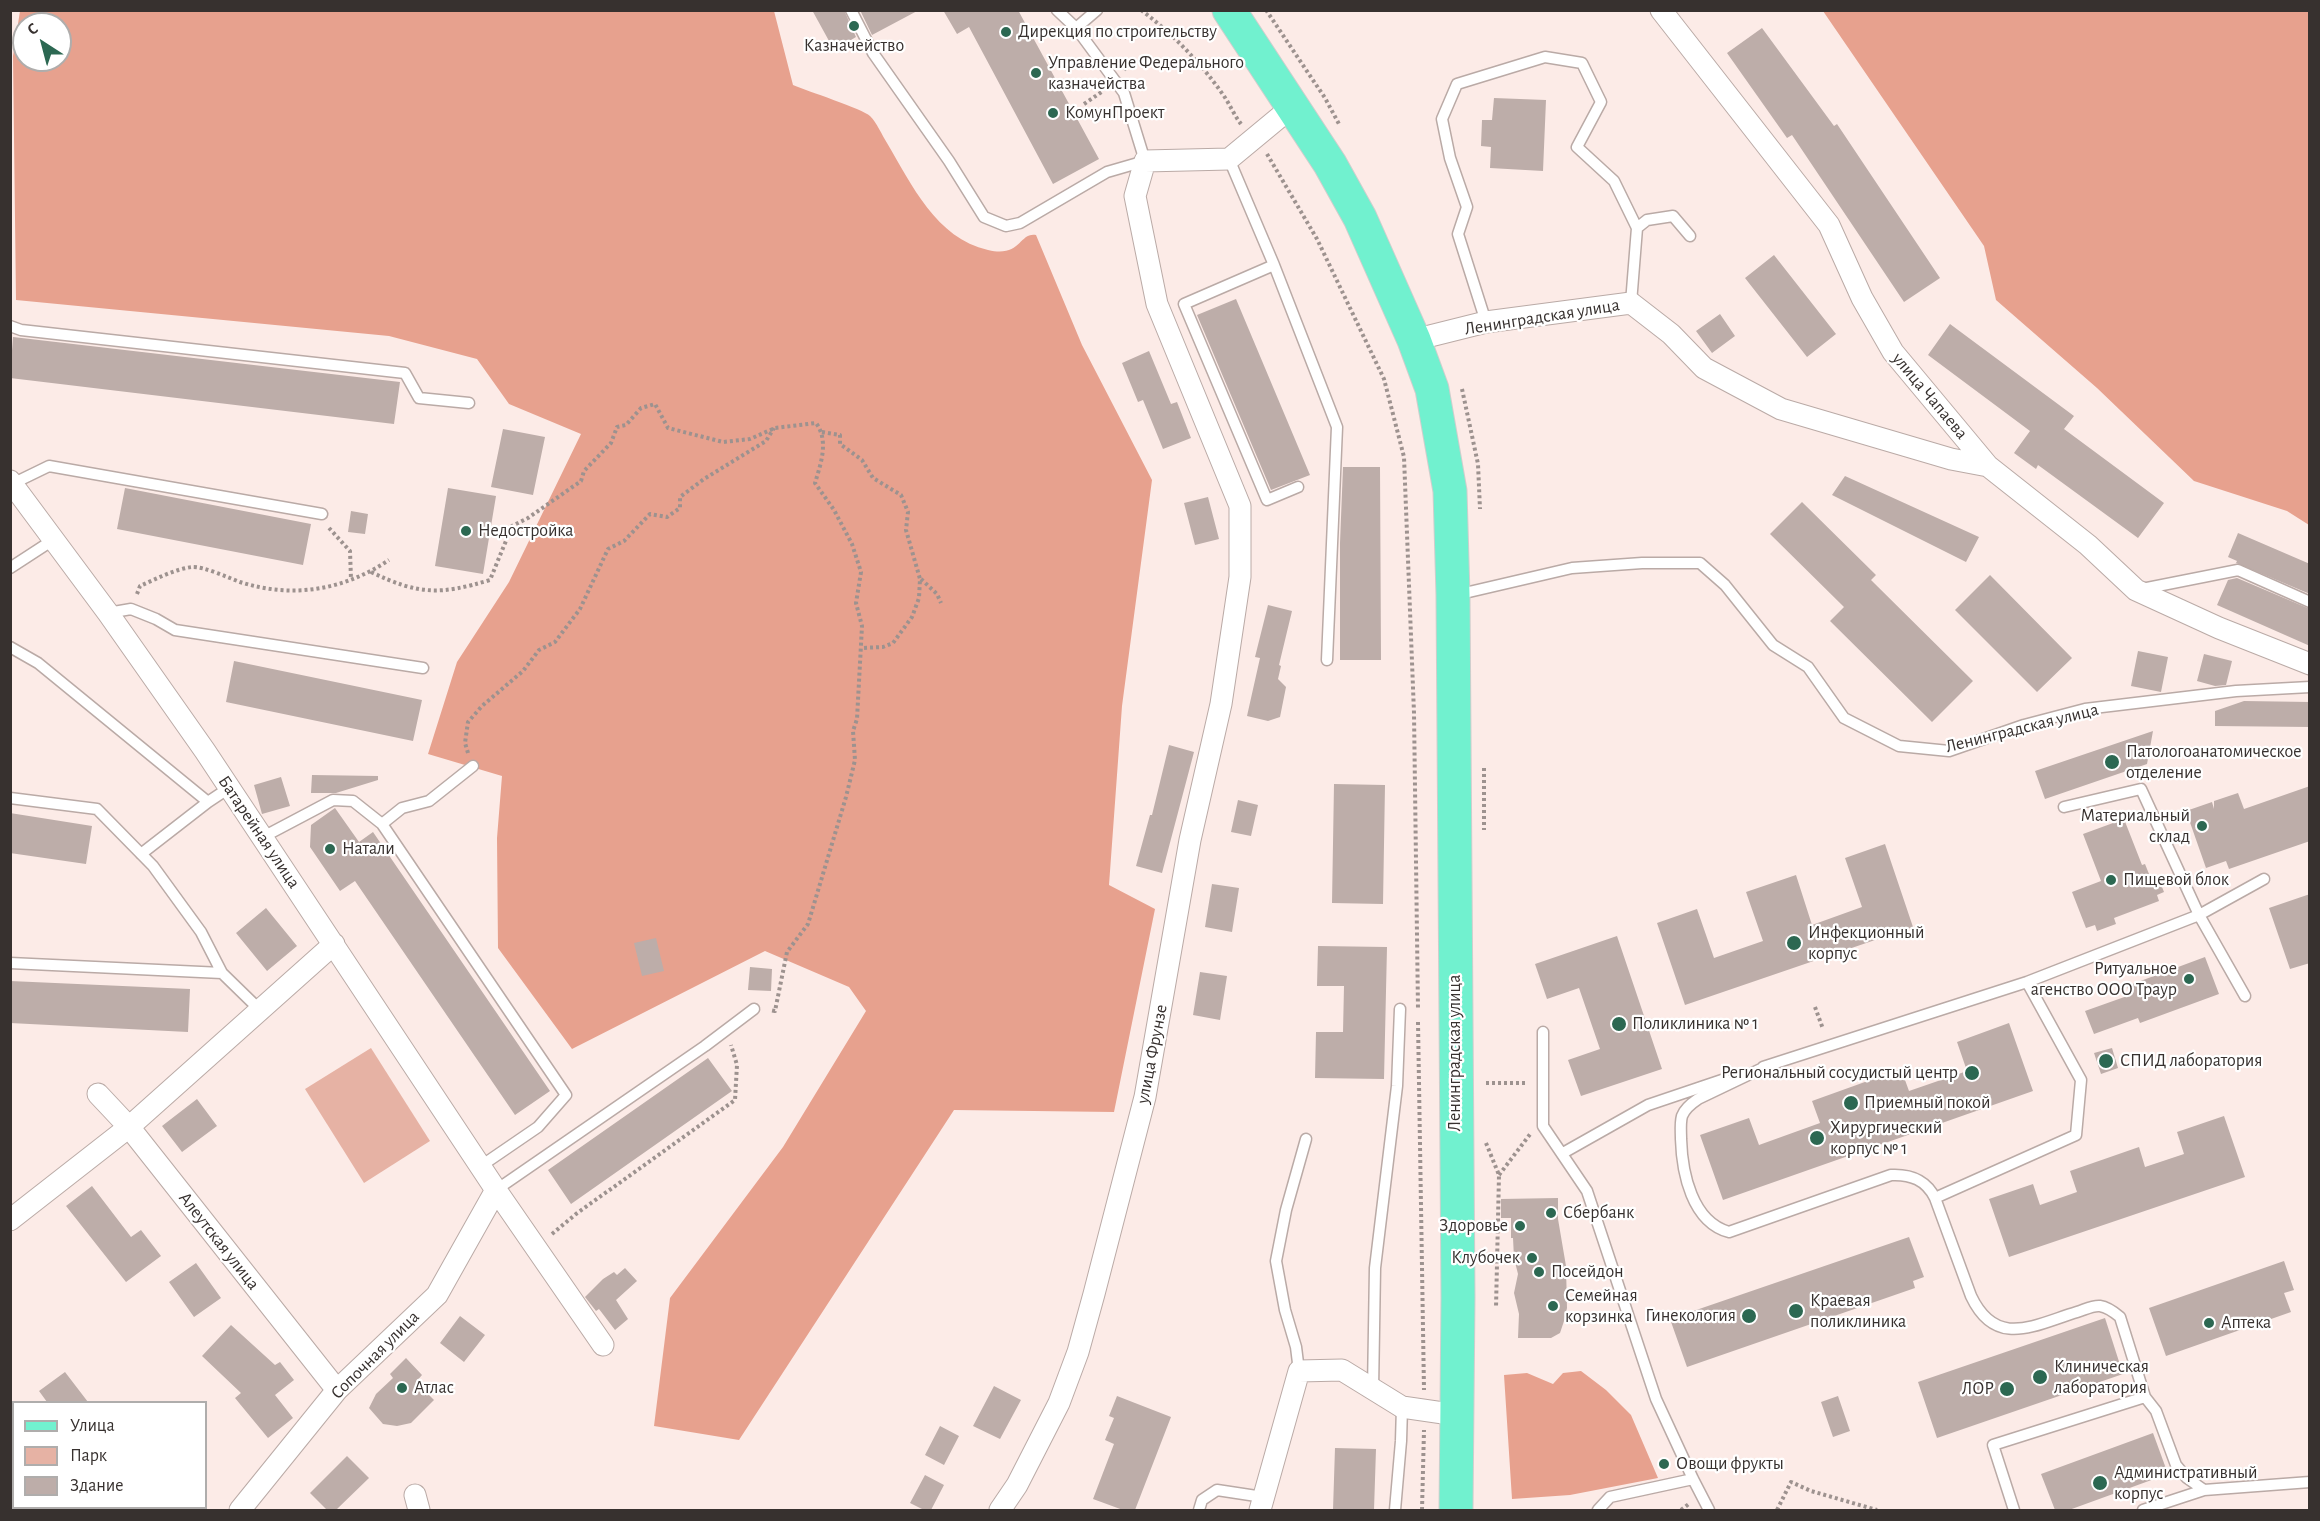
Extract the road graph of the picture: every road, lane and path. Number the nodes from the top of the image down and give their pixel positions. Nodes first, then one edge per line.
1 (851, 10) edge
2 (1057, 10) edge
3 (1097, 10) edge
4 (1141, 10) edge
5 (1212, 10) edge
6 (1661, 10) edge
7 (1234, 20) edge
8 (1076, 28) junction
9 (1135, 56) dead end
10 (1123, 70) dead end
11 (1108, 88) dead end
12 (1084, 104) dead end
13 (1293, 106) junction
14 (1257, 137) junction
15 (1229, 159) junction
16 (1145, 161) junction
17 (1637, 228) junction
18 (1690, 236) dead end
19 (1274, 265) junction
20 (1631, 303) junction
21 (1486, 322) junction
22 (10, 326) edge
23 (1414, 340) junction
24 (469, 403) dead end
25 (775, 428) junction
26 (822, 432) junction
27 (1988, 466) junction
28 (11, 483) edge
29 (1298, 488) dead end
30 (322, 514) joint
31 (53, 540) junction
32 (389, 560) dead end
33 (10, 568) edge
34 (371, 572) junction
35 (351, 579) junction
36 (920, 579) junction
37 (2136, 590) junction
38 (1453, 595) junction
39 (941, 603) dead end
40 (2310, 603) edge
41 (131, 609) junction
42 (108, 613) junction
43 (10, 647) edge
44 (862, 648) junction
45 (1327, 660) dead end
46 (2310, 664) edge
47 (423, 668) dead end
48 (2310, 687) edge
49 (473, 766) joint
50 (229, 788) junction
51 (10, 798) edge
52 (208, 802) junction
53 (2064, 807) dead end
54 (382, 824) junction
55 (263, 837) junction
56 (141, 854) junction
57 (2264, 879) dead end
58 (2199, 915) junction
59 (334, 944) junction
60 (10, 963) edge
61 (222, 973) junction
62 (2027, 982) junction
63 (2245, 996) dead end
64 (1815, 1007) dead end
65 (754, 1009) joint
66 (1400, 1009) dead end
67 (261, 1011) junction
68 (1823, 1029) dead end
69 (726, 1030) junction
70 (1543, 1032) dead end
71 (1769, 1065) junction
72 (1486, 1083) dead end
73 (1543, 1084) junction
74 (98, 1094) dead end
75 (129, 1127) junction
76 (1531, 1133) dead end
77 (1306, 1138) dead end
78 (1563, 1153) junction
79 (481, 1166) junction
80 (1498, 1175) dead end
81 (495, 1190) junction
82 (1935, 1198) junction
83 (10, 1220) edge
84 (536, 1247) junction
85 (603, 1345) dead end
86 (1299, 1371) junction
87 (337, 1390) junction
88 (1373, 1390) junction
89 (2145, 1397) junction
90 (1402, 1407) junction
91 (1425, 1410) junction
92 (1457, 1415) junction
93 (1693, 1479) junction
94 (2310, 1482) edge
95 (2204, 1490) junction
96 (1262, 1504) edge
97 (240, 1510) edge
98 (1000, 1510) edge
99 (1199, 1510) edge
100 (1395, 1510) edge
101 (1422, 1510) edge
102 (1456, 1510) edge
103 (1598, 1510) edge
104 (1709, 1510) edge
105 (1777, 1510) edge
106 (1877, 1510) edge
107 (2014, 1510) edge
108 (2143, 1510) edge

1 - 16 lane
2 - 8 lane
3 - 8 lane
4 - 14 path
5 - 7 main road
6 - 27 street, улица Чапаева
7 - 13 main road, Ленинградская улица
8 - 16 lane
9 - 10 path
11 - 12 path
13 - 14 street
13 - 23 main road, Ленинградская улица
14 - 15 street
14 - 91 path
15 - 16 street
15 - 19 lane
16 - 98 street, улица Фрунзе
17 - 18 lane
17 - 20 lane
17 - 21 lane
19 - 29 lane
19 - 45 lane
20 - 21 street, Ленинградская улица
20 - 27 street, Ленинградская улица
21 - 23 street, Ленинградская улица
22 - 24 lane
23 - 38 main road, Ленинградская улица
25 - 26 path
25 - 34 path
25 - 49 path
26 - 36 path
26 - 44 path
27 - 37 street, улица Чапаева
28 - 30 lane
28 - 31 street, Батарейная улица
30 - 35 path
31 - 33 lane
31 - 42 street, Батарейная улица
32 - 34 path
34 - 35 path
35 - 41 path
36 - 39 path
36 - 44 path
37 - 40 lane
37 - 46 street, улица Чапаева
38 - 48 lane, Ленинградская улица
38 - 92 main road, Ленинградская улица
41 - 42 lane
41 - 47 lane
42 - 50 street, Батарейная улица
43 - 52 lane
44 - 65 path
49 - 54 lane
50 - 52 lane
50 - 55 street, Батарейная улица
51 - 56 lane
52 - 56 lane
53 - 58 lane
54 - 55 lane
54 - 79 lane
55 - 59 street, Батарейная улица
56 - 61 lane
57 - 58 lane
58 - 62 lane
58 - 63 lane
59 - 67 street
59 - 79 street, Батарейная улица
60 - 61 lane
61 - 67 lane
62 - 71 lane
62 - 82 lane
64 - 68 path
65 - 69 lane
66 - 88 lane
67 - 75 street
69 - 81 lane
69 - 84 path
70 - 73 lane
71 - 78 lane
71 - 82 lane
72 - 73 path
73 - 78 lane
74 - 75 street, Алеутская улица
75 - 83 street
75 - 87 street, Алеутская улица
76 - 80 path
77 - 86 lane
78 - 93 lane
79 - 81 street, Батарейная улица
81 - 84 street, Батарейная улица
81 - 87 street, Сопочная улица
82 - 89 lane
84 - 85 street, Батарейная улица
86 - 88 street
86 - 96 street
87 - 97 street, Сопочная улица
88 - 90 street
89 - 95 lane
89 - 107 lane
90 - 91 street
90 - 100 lane
91 - 92 street
91 - 101 path
92 - 102 main road, Ленинградская улица
93 - 103 lane
93 - 104 lane
94 - 95 lane
95 - 108 lane
96 - 99 lane
105 - 106 path

